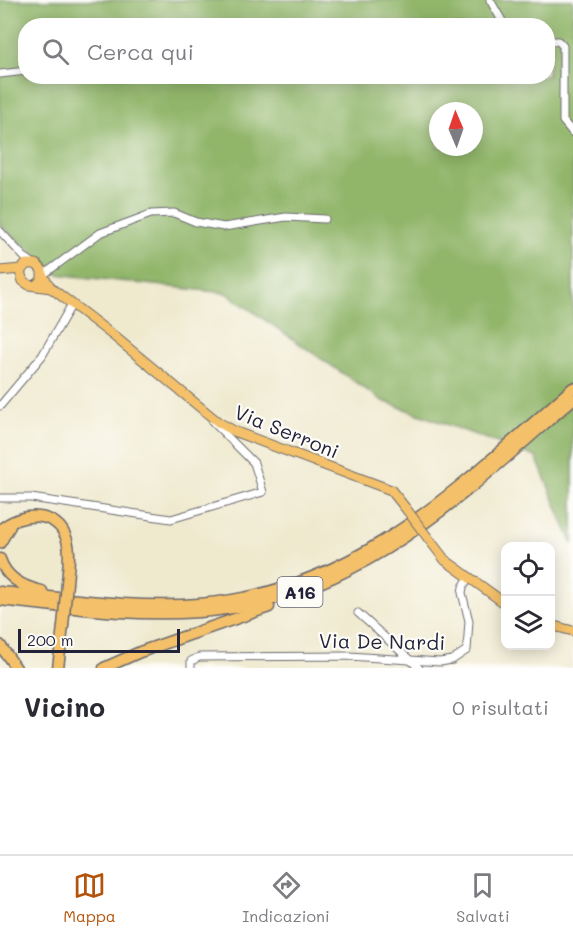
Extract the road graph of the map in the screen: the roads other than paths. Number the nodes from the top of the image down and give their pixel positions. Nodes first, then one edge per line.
1 (490, 0) edge
2 (500, 18) edge
3 (555, 41) edge
4 (18, 72) edge
5 (0, 74) edge
6 (573, 133) edge
7 (325, 219) dead end
8 (0, 231) edge
9 (22, 268) junction
10 (42, 270) junction
11 (4, 271) edge
12 (36, 285) junction
13 (51, 288) junction
14 (72, 304) junction
15 (573, 388) edge
16 (573, 399) edge
17 (0, 406) edge
18 (545, 418) junction
19 (218, 425) junction
20 (0, 498) edge
21 (17, 519) junction
22 (428, 522) junction
23 (0, 530) edge
24 (0, 543) edge
25 (0, 559) edge
26 (469, 577) junction
27 (0, 592) edge
28 (0, 600) edge
29 (501, 600) edge
30 (198, 604) junction
31 (358, 613) dead end
32 (555, 626) edge
33 (573, 631) edge
34 (0, 645) edge
35 (408, 661) junction
36 (16, 668) edge
37 (58, 668) edge
38 (104, 668) edge
39 (191, 668) edge
40 (419, 668) edge

1 - 2 street
3 - 6 street
4 - 5 street
7 - 10 street
8 - 9 street
9 - 10 main road
9 - 11 main road, Via Serroni
9 - 12 main road, Via Serroni
10 - 12 main road
10 - 13 main road, Via Serroni
12 - 13 main road, Via Serroni
13 - 14 main road, Via Serroni
14 - 17 street
14 - 19 main road, Via Serroni
15 - 18 highway, A16
16 - 18 highway, A16
18 - 22 highway, A16
18 - 30 highway, A16
19 - 20 street
19 - 26 main road, Via Serroni, bridge
21 - 23 highway
21 - 24 highway
21 - 37 highway, bridge
22 - 28 highway, A16
22 - 38 highway
25 - 30 highway
26 - 29 main road, Via Serroni
26 - 35 street, Via De Nardi
27 - 30 highway, A16
31 - 35 street
32 - 33 main road
34 - 36 highway
35 - 39 street, Via De Nardi
35 - 40 street

